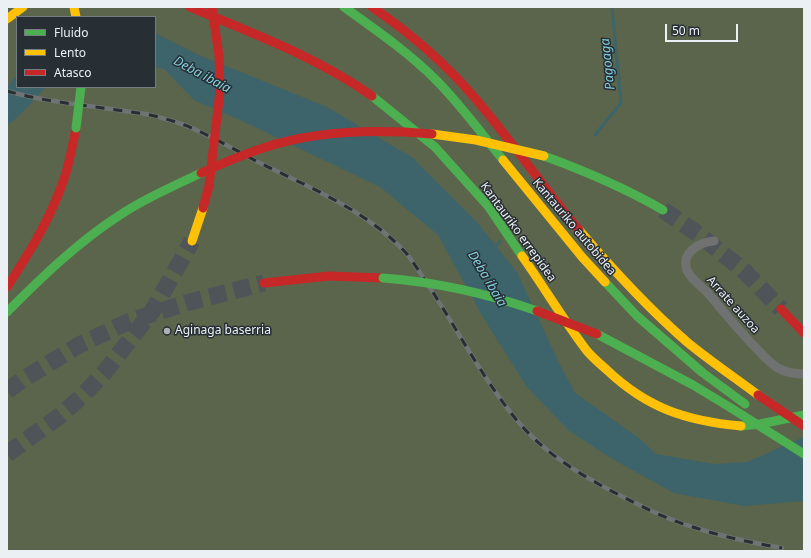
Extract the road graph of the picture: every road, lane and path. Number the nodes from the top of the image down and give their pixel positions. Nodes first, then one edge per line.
1 (24, 7) edge
2 (190, 7) edge
3 (212, 7) edge
4 (344, 7) edge
5 (372, 7) edge
6 (7, 19) edge
7 (81, 88) edge
8 (663, 210) tunnel mouth
9 (192, 241) tunnel mouth
10 (714, 241) dead end
11 (264, 283) tunnel mouth
12 (7, 287) edge
13 (782, 309) tunnel mouth
14 (7, 312) edge
15 (804, 333) edge
16 (804, 374) edge
17 (804, 415) edge
18 (804, 426) edge
19 (804, 444) edge
20 (804, 454) edge

1 - 6 main road
2 - 17 main road, Kantauriko errepidea
3 - 9 main road, bridge
4 - 19 main road, Kantauriko autobidea
5 - 18 main road, Kantauriko autobidea, bridge
7 - 12 main road, bridge
8 - 14 main road, bridge
10 - 16 street, Arrate auzoa
11 - 20 main road, bridge
13 - 15 main road

